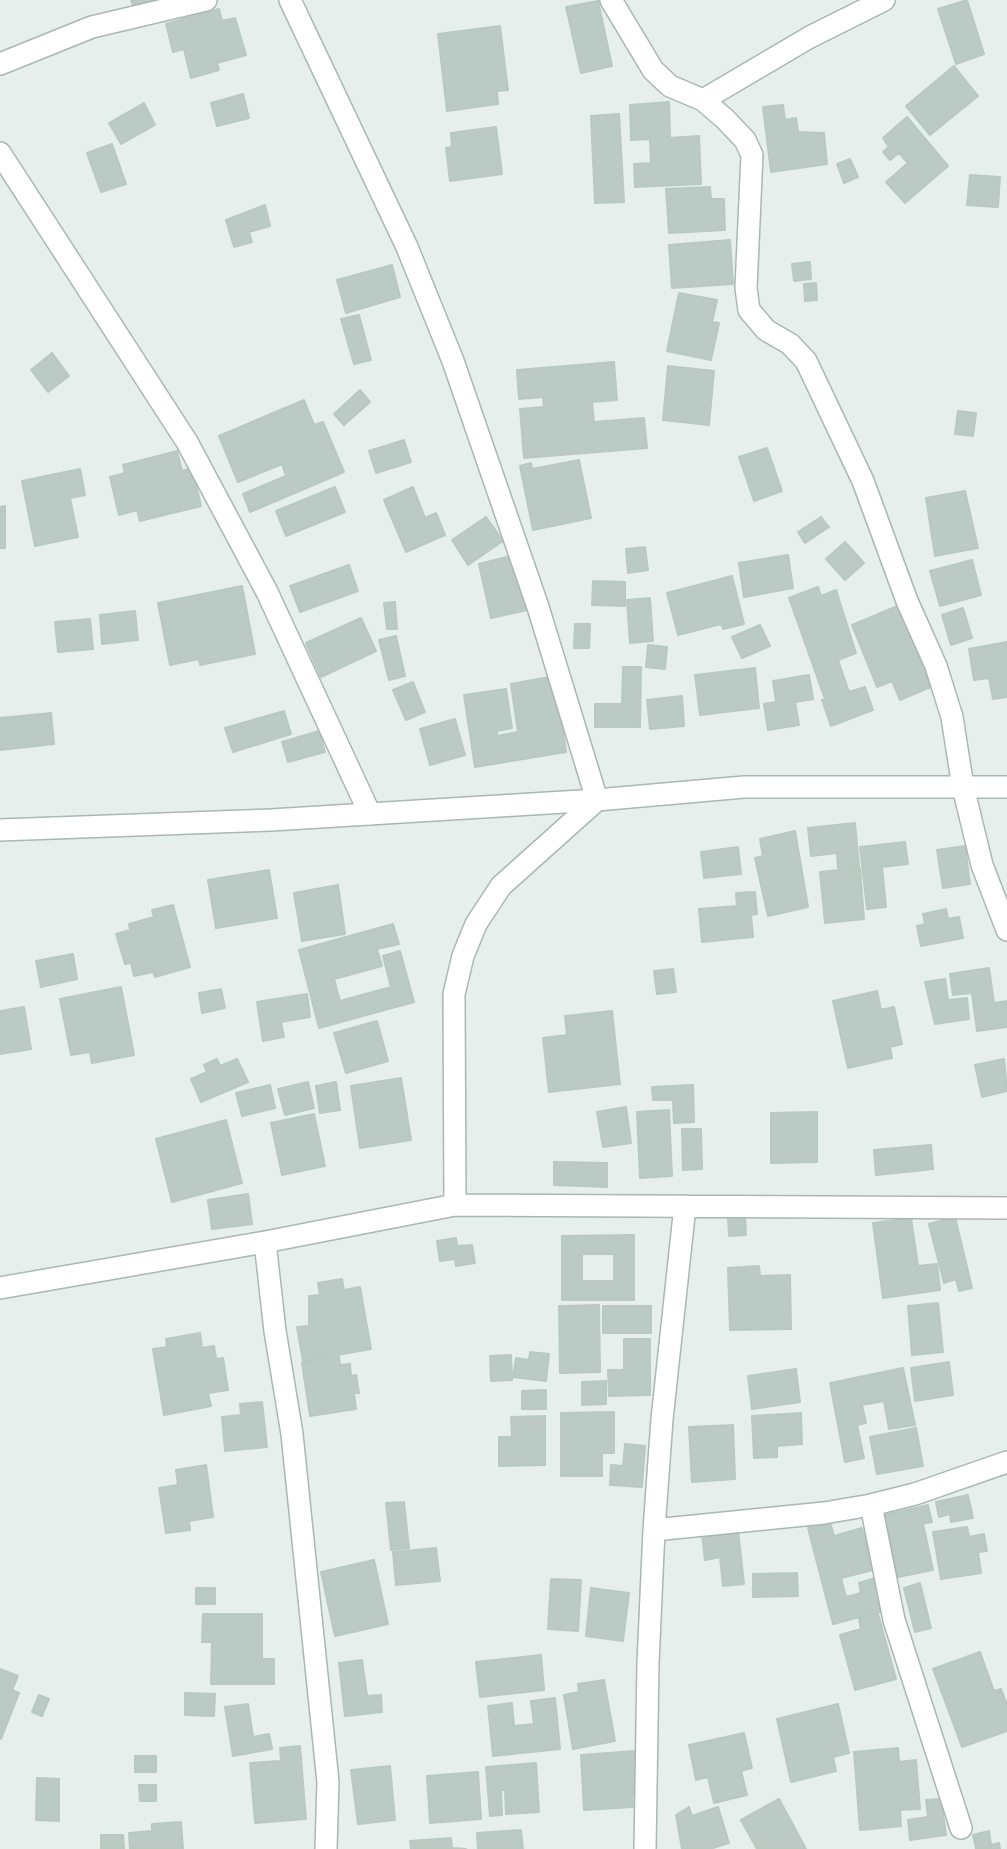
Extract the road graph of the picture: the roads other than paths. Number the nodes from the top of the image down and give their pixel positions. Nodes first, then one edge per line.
1 (206, 0) edge
2 (290, 0) edge
3 (611, 0) edge
4 (884, 0) edge
5 (0, 64) edge
6 (703, 100) junction
7 (0, 153) edge
8 (1007, 787) edge
9 (963, 788) junction
10 (597, 800) junction
11 (370, 814) junction
12 (0, 830) edge
13 (1007, 930) edge
14 (455, 1205) junction
15 (685, 1206) junction
16 (1007, 1208) edge
17 (265, 1242) junction
18 (0, 1288) edge
19 (1007, 1462) edge
20 (871, 1505) junction
21 (654, 1530) junction
22 (961, 1828) dead end
23 (326, 1849) edge
24 (645, 1849) edge

1 - 5 street
2 - 10 street
3 - 6 street
4 - 6 street
6 - 9 street
7 - 11 street
8 - 9 street
9 - 10 street
9 - 13 street
10 - 11 street
10 - 14 street
11 - 12 street
14 - 15 street
14 - 17 street
15 - 16 street
15 - 21 street
17 - 18 street
17 - 23 street
19 - 20 street
20 - 21 street
20 - 22 street
21 - 24 street

